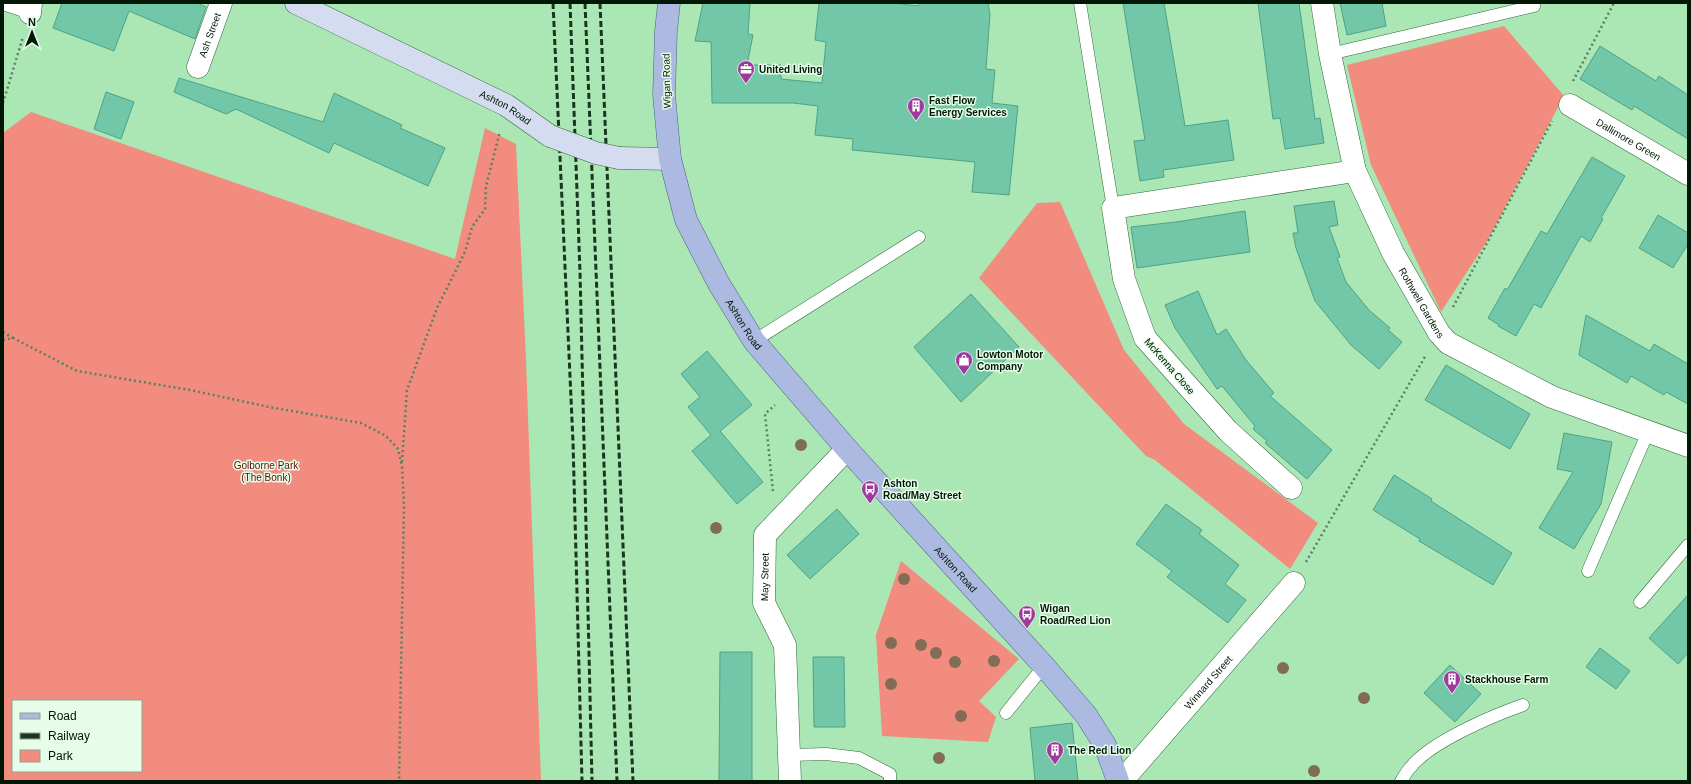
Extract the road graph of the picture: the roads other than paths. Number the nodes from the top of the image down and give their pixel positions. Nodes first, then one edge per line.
1 (221, 3) edge
2 (296, 3) edge
3 (669, 3) edge
4 (1080, 3) edge
5 (1322, 3) edge
6 (3, 4) edge
7 (1534, 6) dead end
8 (30, 8) edge
9 (1330, 54) junction
10 (198, 67) dead end
11 (1571, 95) road end
12 (670, 158) junction
13 (1355, 171) junction
14 (1688, 174) edge
15 (1113, 208) junction
16 (919, 237) dead end
17 (754, 341) junction
18 (1648, 432) junction
19 (1688, 446) edge
20 (847, 449) junction
21 (1291, 488) dead end
22 (1688, 545) edge
23 (1588, 571) dead end
24 (1294, 583) road end
25 (1640, 602) dead end
26 (1044, 666) junction
27 (1523, 705) dead end
28 (1006, 713) dead end
29 (790, 755) junction
30 (890, 777) edge
31 (790, 781) edge
32 (900, 781) edge
33 (1118, 781) edge
34 (1122, 781) edge
35 (1401, 781) edge

1 - 10 street, Ash Street
2 - 12 main road, Ashton Road, bridge
3 - 12 main road, Wigan Road
4 - 15 lane, McKenna Close
5 - 9 street, Rothwell Gardens
6 - 8 lane
7 - 9 lane
9 - 13 street, Rothwell Gardens
11 - 14 street, Dallimore Green
12 - 17 main road, Ashton Road
13 - 15 street
13 - 18 street, Rothwell Gardens
15 - 21 street, McKenna Close
16 - 17 lane
17 - 20 main road, Ashton Road
18 - 19 street, Rothwell Gardens
18 - 23 lane
20 - 26 main road, Ashton Road
20 - 29 street, May Street
22 - 25 lane
24 - 34 street, Winnard Street
26 - 28 lane
26 - 33 main road, Ashton Road
27 - 35 lane
29 - 30 lane
29 - 31 street, May Street
30 - 32 lane

